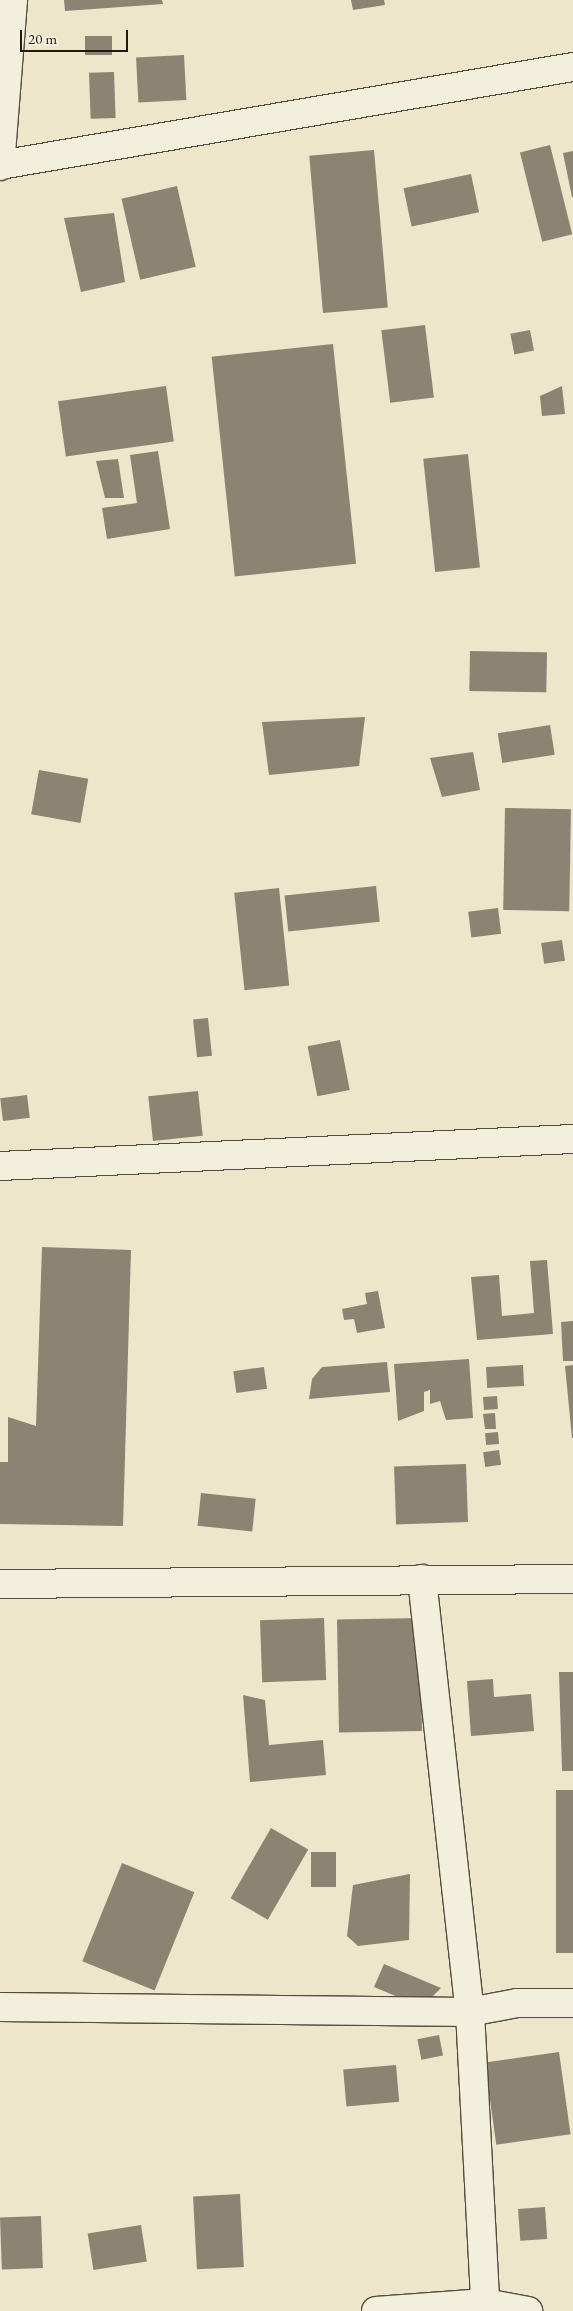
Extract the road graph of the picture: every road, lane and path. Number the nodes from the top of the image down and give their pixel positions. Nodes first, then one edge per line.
1 (12, 0) edge
2 (573, 67) edge
3 (0, 166) edge
4 (573, 1139) edge
5 (0, 1166) edge
6 (422, 1579) junction
7 (573, 1579) edge
8 (0, 1584) edge
9 (573, 2002) edge
10 (0, 2008) edge
11 (470, 2012) junction
12 (486, 2303) junction
13 (376, 2311) edge
14 (528, 2311) edge

1 - 3 street
2 - 3 street
4 - 5 street
6 - 7 street
6 - 8 street
6 - 11 street
9 - 11 street
10 - 11 street
11 - 12 street
12 - 13 street
12 - 14 street

